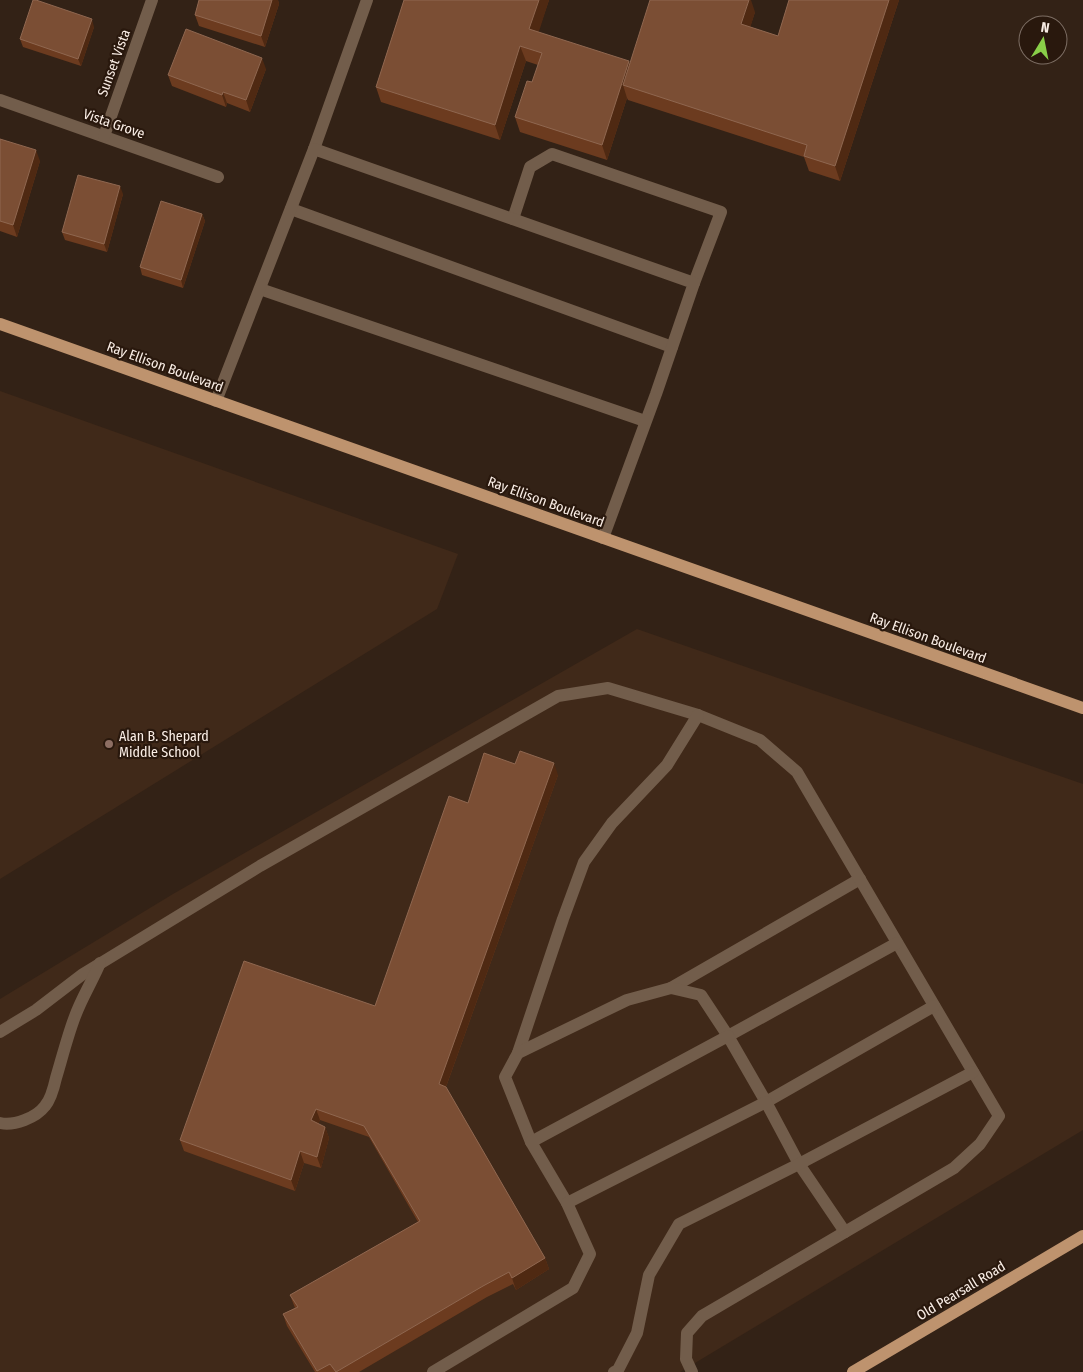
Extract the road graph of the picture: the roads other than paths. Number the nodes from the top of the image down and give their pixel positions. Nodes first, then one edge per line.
1 (152, 0) edge
2 (367, 0) edge
3 (0, 100) edge
4 (104, 136) junction
5 (314, 149) junction
6 (218, 176) dead end
7 (291, 209) junction
8 (513, 219) junction
9 (694, 283) junction
10 (260, 289) junction
11 (0, 324) edge
12 (672, 347) junction
13 (216, 401) junction
14 (645, 421) junction
15 (603, 538) junction
16 (1083, 708) edge
17 (698, 714) junction
18 (860, 879) junction
19 (897, 943) junction
20 (100, 963) junction
21 (671, 988) junction
22 (934, 1006) junction
23 (0, 1032) edge
24 (728, 1036) junction
25 (518, 1053) junction
26 (973, 1072) junction
27 (766, 1102) junction
28 (0, 1123) edge
29 (531, 1142) junction
30 (799, 1164) junction
31 (567, 1203) junction
32 (845, 1232) junction
33 (1083, 1236) edge
34 (433, 1372) edge
35 (614, 1372) edge
36 (692, 1372) edge
37 (853, 1372) edge

1 - 4 street, Sunset Vista
2 - 5 street
3 - 4 street, Vista Grove
4 - 6 street, Vista Grove
5 - 7 street
5 - 8 street
7 - 10 street
7 - 12 street
8 - 9 street
8 - 9 street
9 - 12 street
10 - 13 street
10 - 14 street
11 - 13 main road, Ray Ellison Boulevard
12 - 14 street
13 - 15 main road, Ray Ellison Boulevard
14 - 15 street
15 - 16 main road, Ray Ellison Boulevard
17 - 18 street
17 - 20 street
17 - 25 street
18 - 19 street
18 - 21 street
19 - 22 street
19 - 24 street
20 - 23 street
20 - 28 street
21 - 24 street
21 - 25 street
22 - 26 street
22 - 27 street
24 - 27 street
24 - 29 street
25 - 29 street
26 - 30 street
26 - 32 street
27 - 30 street
27 - 31 street
29 - 31 street
30 - 32 street
30 - 35 street
31 - 34 street
32 - 36 street
33 - 37 main road, Old Pearsall Road

